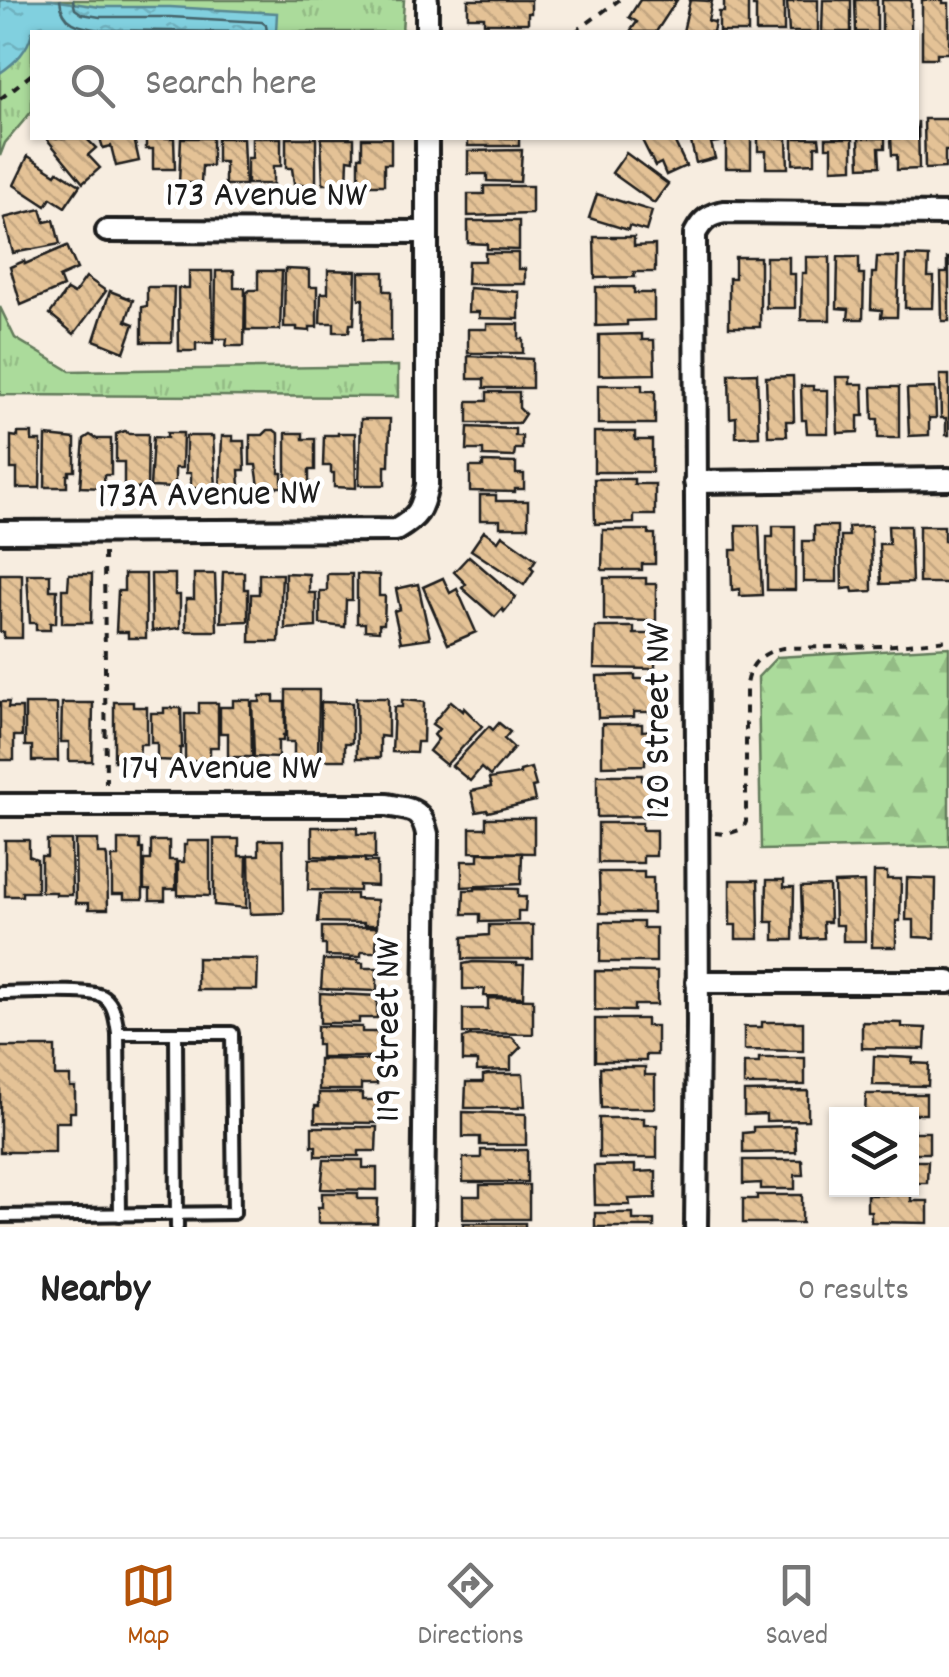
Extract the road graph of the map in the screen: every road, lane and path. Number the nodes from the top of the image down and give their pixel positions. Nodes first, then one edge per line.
1 (427, 0) edge
2 (619, 0) edge
3 (427, 30) edge
4 (578, 30) edge
5 (30, 76) edge
6 (0, 99) edge
7 (427, 140) edge
8 (949, 214) edge
9 (106, 232) dead end
10 (426, 232) junction
11 (949, 479) edge
12 (695, 482) junction
13 (0, 532) edge
14 (104, 533) junction
15 (949, 640) edge
16 (0, 805) edge
17 (106, 805) junction
18 (696, 833) junction
19 (426, 834) joint
20 (697, 982) junction
21 (949, 982) edge
22 (0, 993) edge
23 (176, 1032) junction
24 (118, 1033) junction
25 (0, 1216) edge
26 (120, 1216) junction
27 (177, 1221) edge
28 (423, 1227) edge
29 (696, 1227) edge

1 - 3 street
2 - 4 path
5 - 6 path
7 - 10 street
8 - 12 street, 120 Street NW
9 - 10 street, 173 Avenue NW
10 - 14 street, 173A Avenue NW
11 - 12 street
12 - 18 street, 120 Street NW
13 - 14 street, 173A Avenue NW
14 - 17 path
15 - 18 path
16 - 17 street, 174 Avenue NW
17 - 19 street, 174 Avenue NW
18 - 20 street, 120 Street NW
19 - 28 street, 119 Street NW
20 - 21 street
20 - 29 street, 120 Street NW
22 - 24 lane
23 - 24 lane
23 - 27 lane
23 - 27 lane
24 - 26 lane
25 - 26 lane
26 - 27 lane

